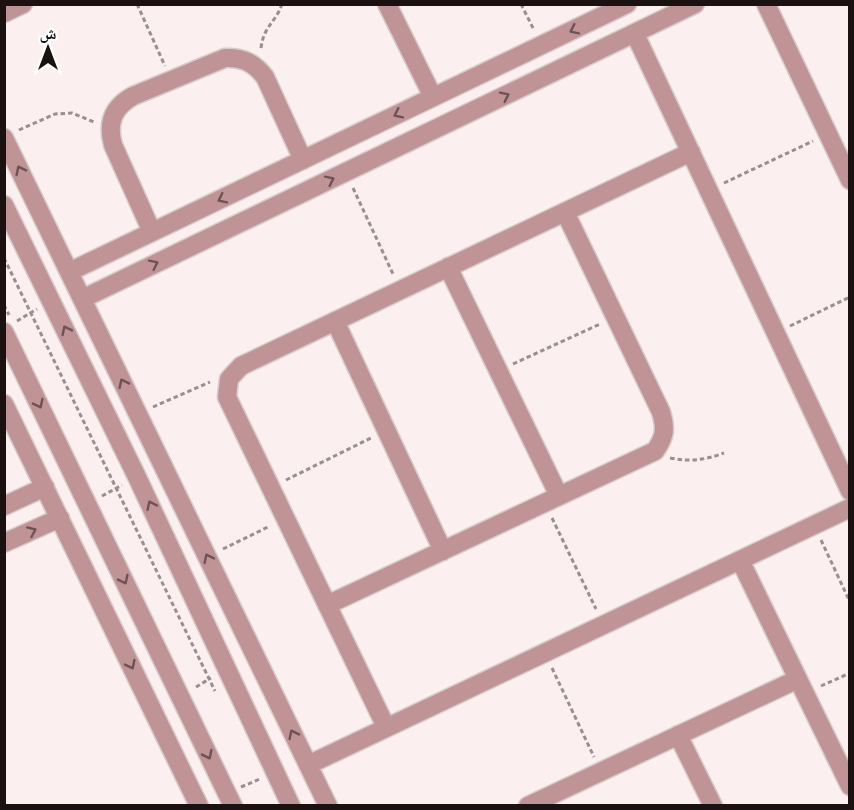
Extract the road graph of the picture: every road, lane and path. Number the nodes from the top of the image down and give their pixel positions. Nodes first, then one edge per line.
1 (23, 4) edge
2 (137, 4) edge
3 (282, 4) edge
4 (387, 4) edge
5 (521, 4) edge
6 (627, 4) edge
7 (696, 4) edge
8 (765, 4) edge
9 (4, 13) edge
10 (635, 33) junction
11 (542, 45) junction
12 (524, 54) junction
13 (258, 68) junction
14 (171, 80) junction
15 (537, 80) junction
16 (433, 97) junction
17 (110, 134) junction
18 (828, 134) junction
19 (10, 135) edge
20 (691, 152) junction
21 (303, 160) junction
22 (346, 172) junction
23 (849, 180) edge
24 (709, 190) junction
25 (4, 204) edge
26 (39, 210) junction
27 (565, 212) junction
28 (13, 223) junction
29 (152, 232) junction
30 (113, 251) junction
31 (4, 258) edge
32 (448, 267) junction
33 (69, 272) junction
34 (125, 278) junction
35 (401, 290) junction
36 (849, 297) edge
37 (82, 299) junction
38 (51, 300) junction
39 (31, 313) junction
40 (615, 317) junction
41 (335, 321) junction
42 (9, 328) edge
43 (775, 333) junction
44 (498, 371) junction
45 (229, 379) junction
46 (4, 404) edge
47 (138, 414) junction
48 (387, 431) junction
49 (655, 451) junction
50 (724, 453) dead end
51 (137, 477) junction
52 (45, 487) junction
53 (116, 488) junction
54 (271, 488) junction
55 (849, 492) edge
56 (552, 500) junction
57 (87, 504) junction
58 (4, 506) edge
59 (849, 508) edge
60 (60, 518) junction
61 (286, 518) junction
62 (814, 525) junction
63 (6, 538) edge
64 (443, 551) junction
65 (207, 557) junction
66 (740, 560) junction
67 (849, 602) edge
68 (327, 605) junction
69 (604, 624) junction
70 (249, 642) junction
71 (545, 652) junction
72 (225, 662) junction
73 (849, 674) edge
74 (210, 679) junction
75 (801, 686) junction
76 (180, 696) junction
77 (219, 699) dead end
78 (386, 727) junction
79 (678, 735) junction
80 (308, 765) junction
81 (275, 771) junction
82 (601, 771) junction
83 (257, 780) junction
84 (849, 786) edge
85 (261, 788) dead end
86 (230, 800) edge
87 (199, 806) edge
88 (291, 806) edge
89 (328, 806) edge
90 (528, 806) edge
91 (713, 806) edge

1 - 9 street
2 - 14 path
3 - 13 path
4 - 16 street
5 - 11 path
6 -> 11 street
7 - 10 street
8 - 18 street
10 - 15 street
10 - 20 street
11 - 12 street
12 - 15 street
12 - 16 street
13 - 14 street
13 - 21 street
14 - 17 street
22 -> 15 street
16 -> 21 street
17 - 19 path
17 - 29 street
18 - 23 street
18 - 24 path
26 -> 19 street
20 - 24 street
20 - 27 street
21 -> 29 street
34 -> 22 street
22 - 35 path
24 - 43 street
25 - 28 street
26 - 28 street
26 - 33 street
27 - 32 street
27 - 40 street
28 - 38 street
29 - 30 street
30 - 33 street
30 - 34 street
31 - 39 path
32 - 35 street
32 - 44 street
33 - 37 street
34 - 37 street
35 - 41 street
36 - 43 path
47 -> 37 street
38 - 39 path
51 -> 38 street
39 - 42 path
39 - 53 path
40 - 44 path
40 - 49 street
41 - 45 street
41 - 48 street
42 -> 57 street
43 - 55 street
44 - 56 street
45 - 47 path
45 - 54 street
46 - 52 street
47 - 65 street
48 - 54 path
48 - 64 street
49 - 50 path
49 - 56 street
51 - 53 path
72 -> 51 street
52 - 58 street
52 - 60 street
53 - 57 path
53 - 74 path
54 - 61 street
56 - 64 street
56 - 69 path
57 -> 76 street
59 - 62 street
63 -> 60 street
60 -> 87 street
61 - 65 path
61 - 68 street
62 - 66 street
62 - 67 path
64 - 68 street
70 -> 65 street
66 - 69 street
66 - 75 street
68 - 78 street
69 - 71 street
70 - 72 street
80 -> 70 street
71 - 78 street
71 - 82 path
72 - 74 path
72 - 81 street
73 - 75 path
74 - 76 path
74 - 77 path
75 - 79 street
75 - 84 street
76 -> 86 street
78 - 80 street
79 - 82 street
79 - 91 street
80 - 89 street
81 - 83 path
81 - 88 street
82 - 90 street
83 - 85 path
83 - 86 path

